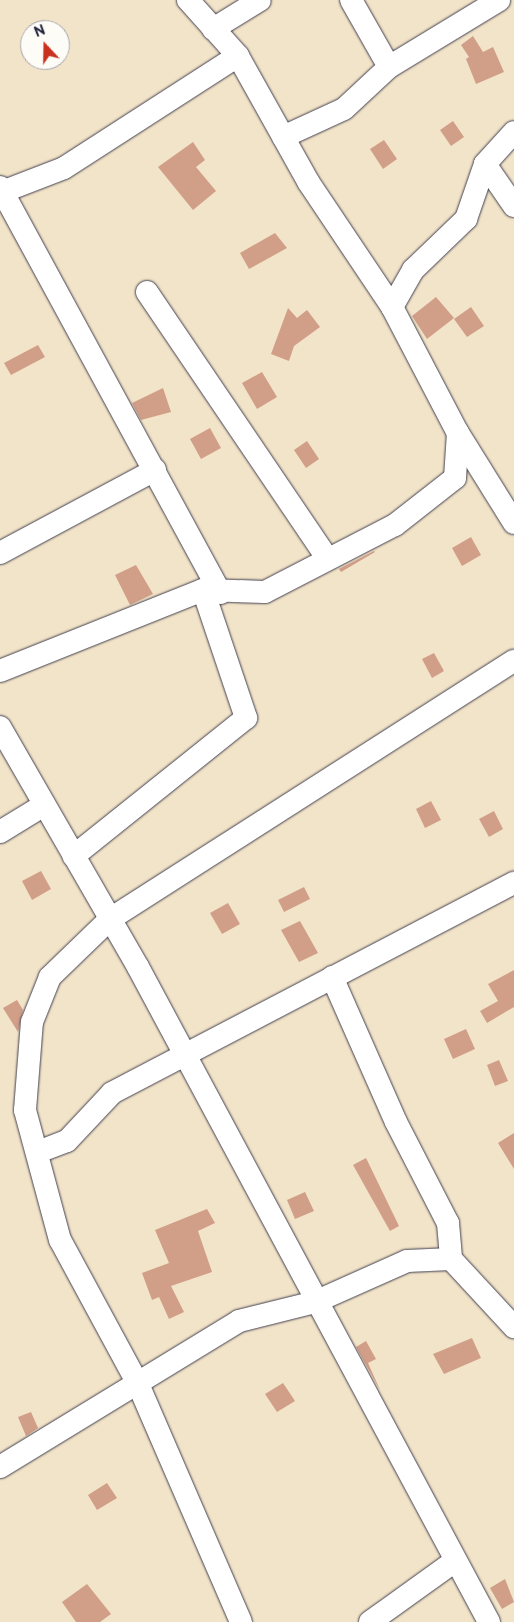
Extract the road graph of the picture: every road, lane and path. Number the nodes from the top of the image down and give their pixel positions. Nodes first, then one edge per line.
1 (188, 0) edge
2 (260, 0) edge
3 (351, 0) edge
4 (499, 0) edge
5 (213, 29) junction
6 (238, 56) junction
7 (389, 67) junction
8 (514, 132) edge
9 (283, 137) junction
10 (485, 164) junction
11 (1, 190) edge
12 (514, 206) edge
13 (147, 292) dead end
14 (392, 308) junction
15 (458, 432) junction
16 (154, 470) junction
17 (514, 523) edge
18 (0, 553) edge
19 (328, 558) junction
20 (211, 591) junction
21 (514, 661) edge
22 (0, 671) edge
23 (0, 727) edge
24 (44, 805) junction
25 (0, 832) edge
26 (74, 856) junction
27 (514, 883) edge
28 (110, 918) junction
29 (332, 977) junction
30 (184, 1054) junction
31 (38, 1152) junction
32 (451, 1259) junction
33 (315, 1302) junction
34 (514, 1327) edge
35 (138, 1384) junction
36 (0, 1467) edge
37 (455, 1561) junction
38 (241, 1622) edge
39 (370, 1622) edge
40 (489, 1622) edge

1 - 5 street
2 - 5 street
3 - 7 street
4 - 7 street
5 - 6 street
6 - 9 street
6 - 11 street
7 - 9 street
8 - 10 street
9 - 14 street
10 - 12 street
10 - 14 street
11 - 16 street
13 - 19 street
14 - 15 street
15 - 17 street
15 - 19 street
16 - 18 street
16 - 20 street
19 - 20 street
20 - 22 street
20 - 26 street
21 - 28 street
23 - 24 street
24 - 25 street
24 - 26 street
26 - 28 street
27 - 29 street
28 - 30 street
28 - 31 street
29 - 30 street
29 - 32 street
30 - 31 street
30 - 33 street
31 - 35 street
32 - 33 street
32 - 34 street
33 - 35 street
33 - 37 street
35 - 36 street
35 - 38 street
37 - 39 street
37 - 40 street

